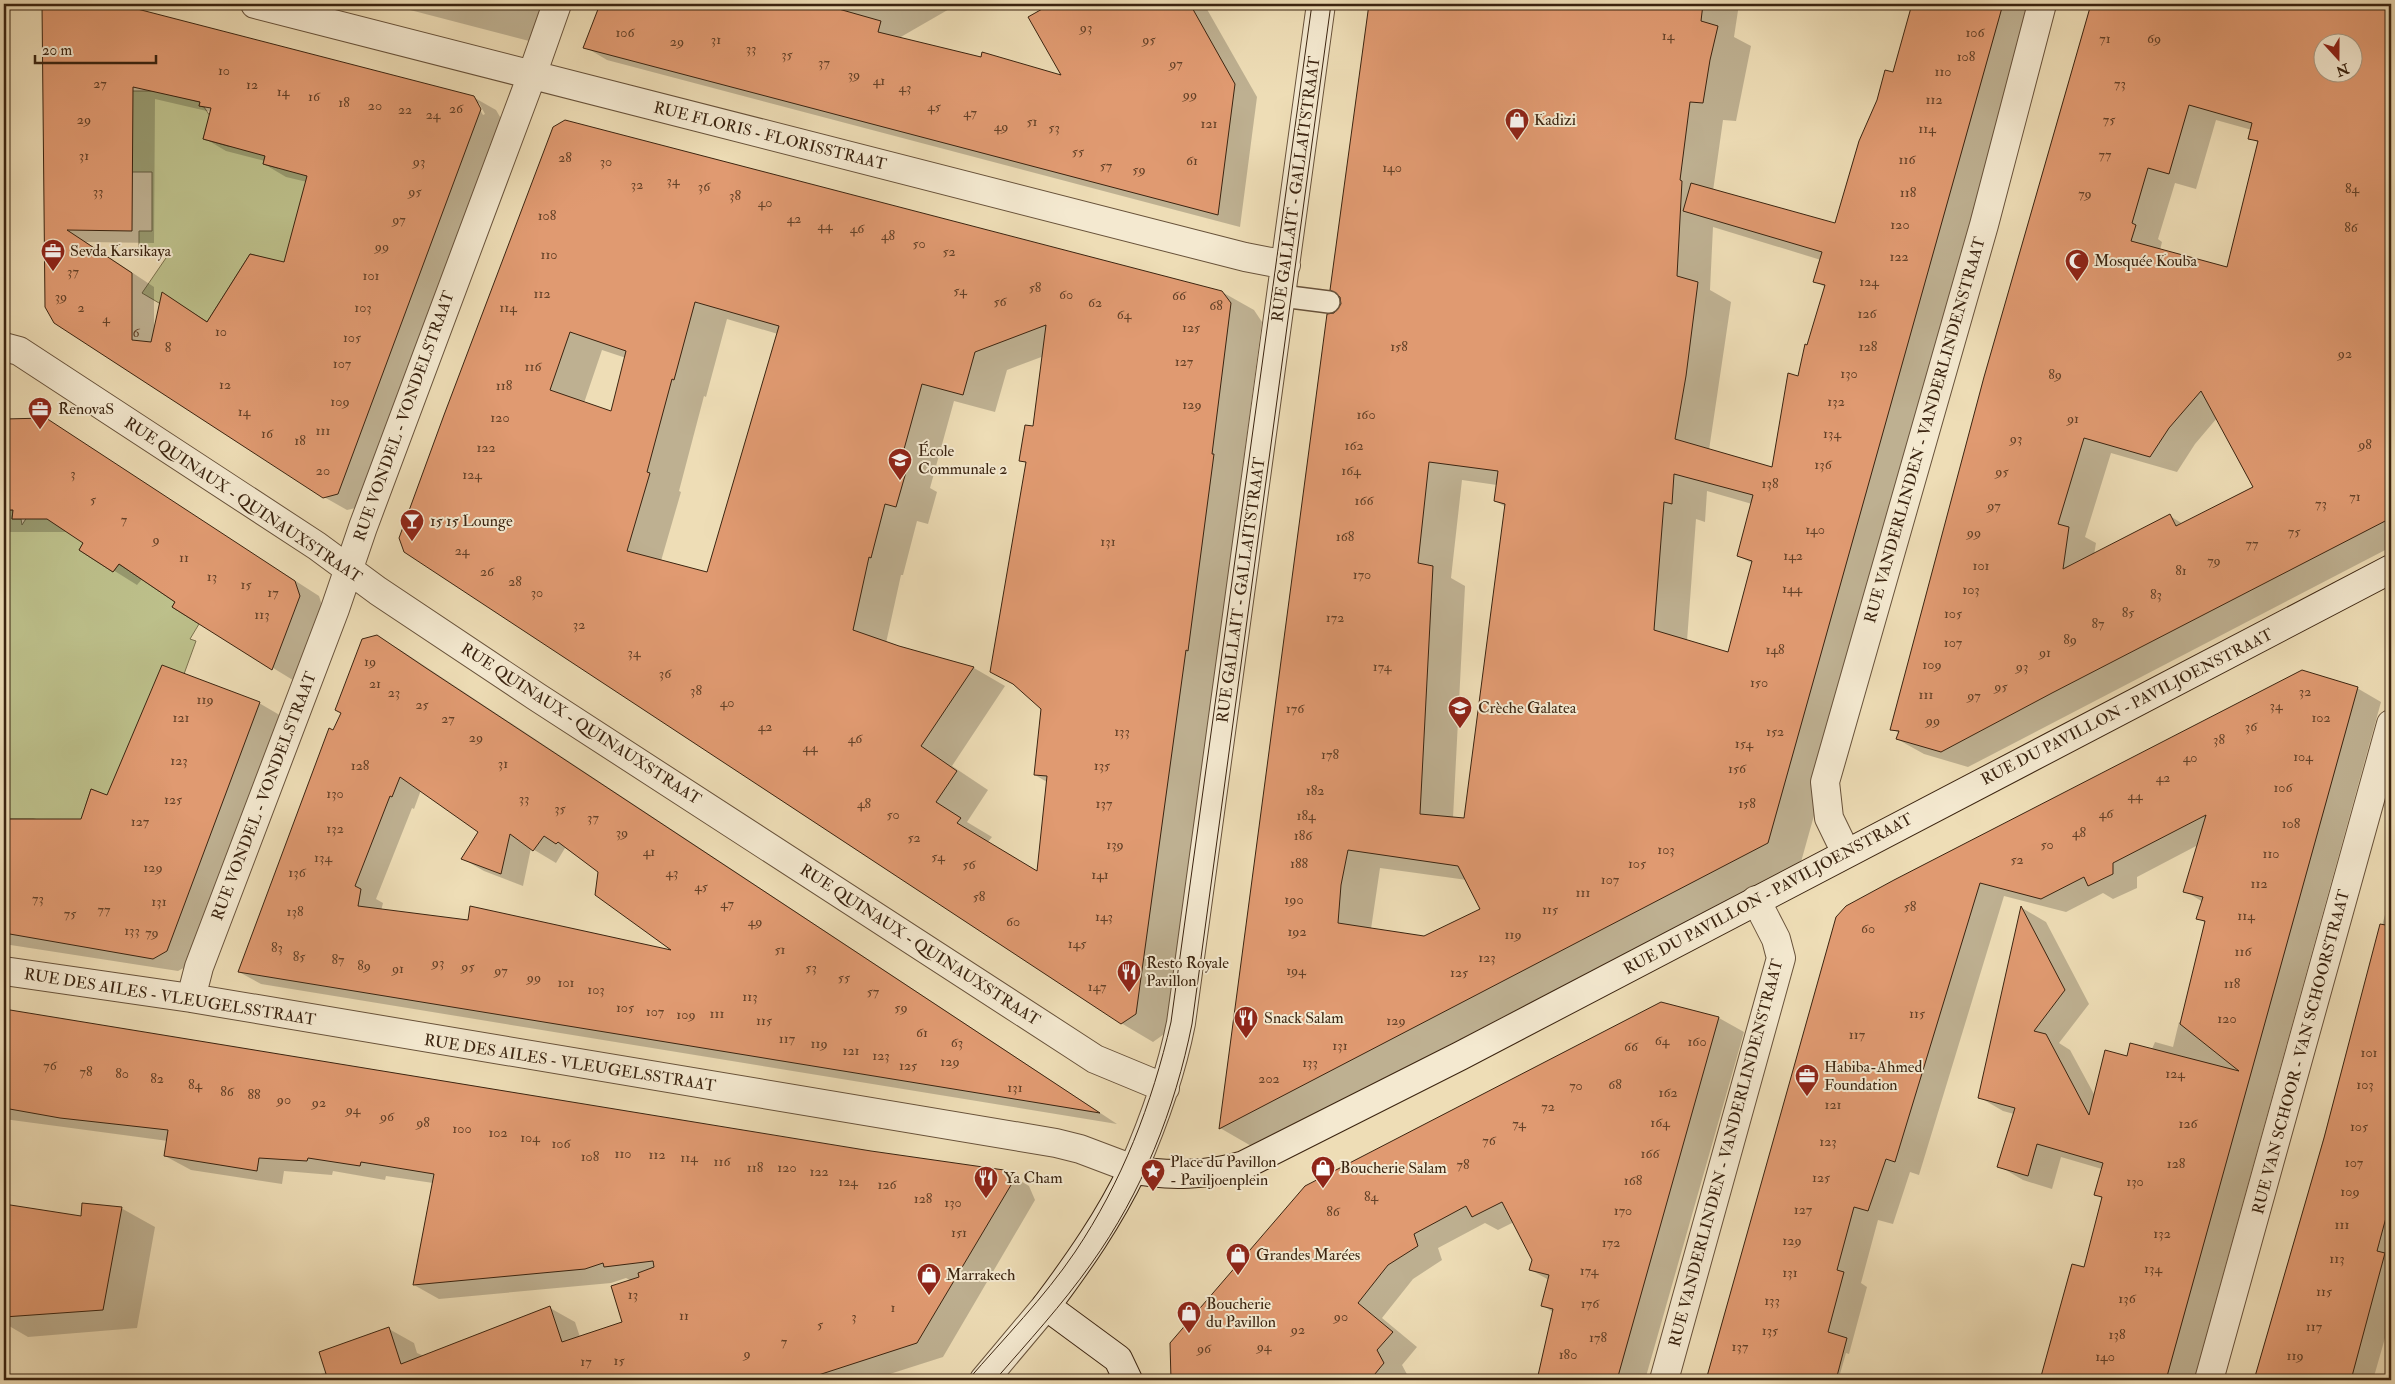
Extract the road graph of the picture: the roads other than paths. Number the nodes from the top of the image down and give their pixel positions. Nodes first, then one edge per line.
1 (255, 4) edge
2 (557, 4) edge
3 (1321, 4) edge
4 (2042, 4) edge
5 (532, 76) junction
6 (1286, 264) junction
7 (1282, 296) junction
8 (1329, 302) dead end
9 (4, 347) edge
10 (348, 569) junction
11 (2391, 569) edge
12 (2391, 724) edge
13 (1846, 853) junction
14 (1756, 900) junction
15 (4, 971) edge
16 (191, 998) junction
17 (1165, 1088) junction
18 (1132, 1169) junction
19 (1046, 1306) junction
20 (984, 1380) edge
21 (1128, 1380) edge
22 (1664, 1380) edge
23 (2209, 1380) edge

1 - 5 street, RUE FLORIS - FLORISSTRAAT
2 - 5 street, RUE VONDEL - VONDELSTRAAT
3 - 6 street, RUE GALLAIT - GALLAITSTRAAT
4 - 13 street, RUE VANDERLINDEN - VANDERLINDENSTRAAT
5 - 6 street, RUE FLORIS - FLORISSTRAAT
5 - 10 street, RUE VONDEL - VONDELSTRAAT
6 - 7 street, RUE GALLAIT - GALLAITSTRAAT
7 - 8 lane
7 - 17 street, RUE GALLAIT - GALLAITSTRAAT
9 - 10 street, RUE QUINAUX - QUINAUXSTRAAT
10 - 16 street, RUE VONDEL - VONDELSTRAAT
10 - 17 street, RUE QUINAUX - QUINAUXSTRAAT
11 - 13 street, RUE DU PAVILLON - PAVILJOENSTRAAT
12 - 23 street, RUE VAN SCHOOR - VAN SCHOORSTRAAT
13 - 14 street, RUE DU PAVILLON - PAVILJOENSTRAAT
14 - 18 street, RUE DU PAVILLON - PAVILJOENSTRAAT
14 - 22 street, RUE VANDERLINDEN - VANDERLINDENSTRAAT
15 - 16 street, RUE DES AILES - VLEUGELSSTRAAT
16 - 18 street, RUE DES AILES - VLEUGELSSTRAAT
17 - 18 street, RUE GALLAIT - GALLAITSTRAAT
18 - 19 street
19 - 20 street
19 - 21 street

